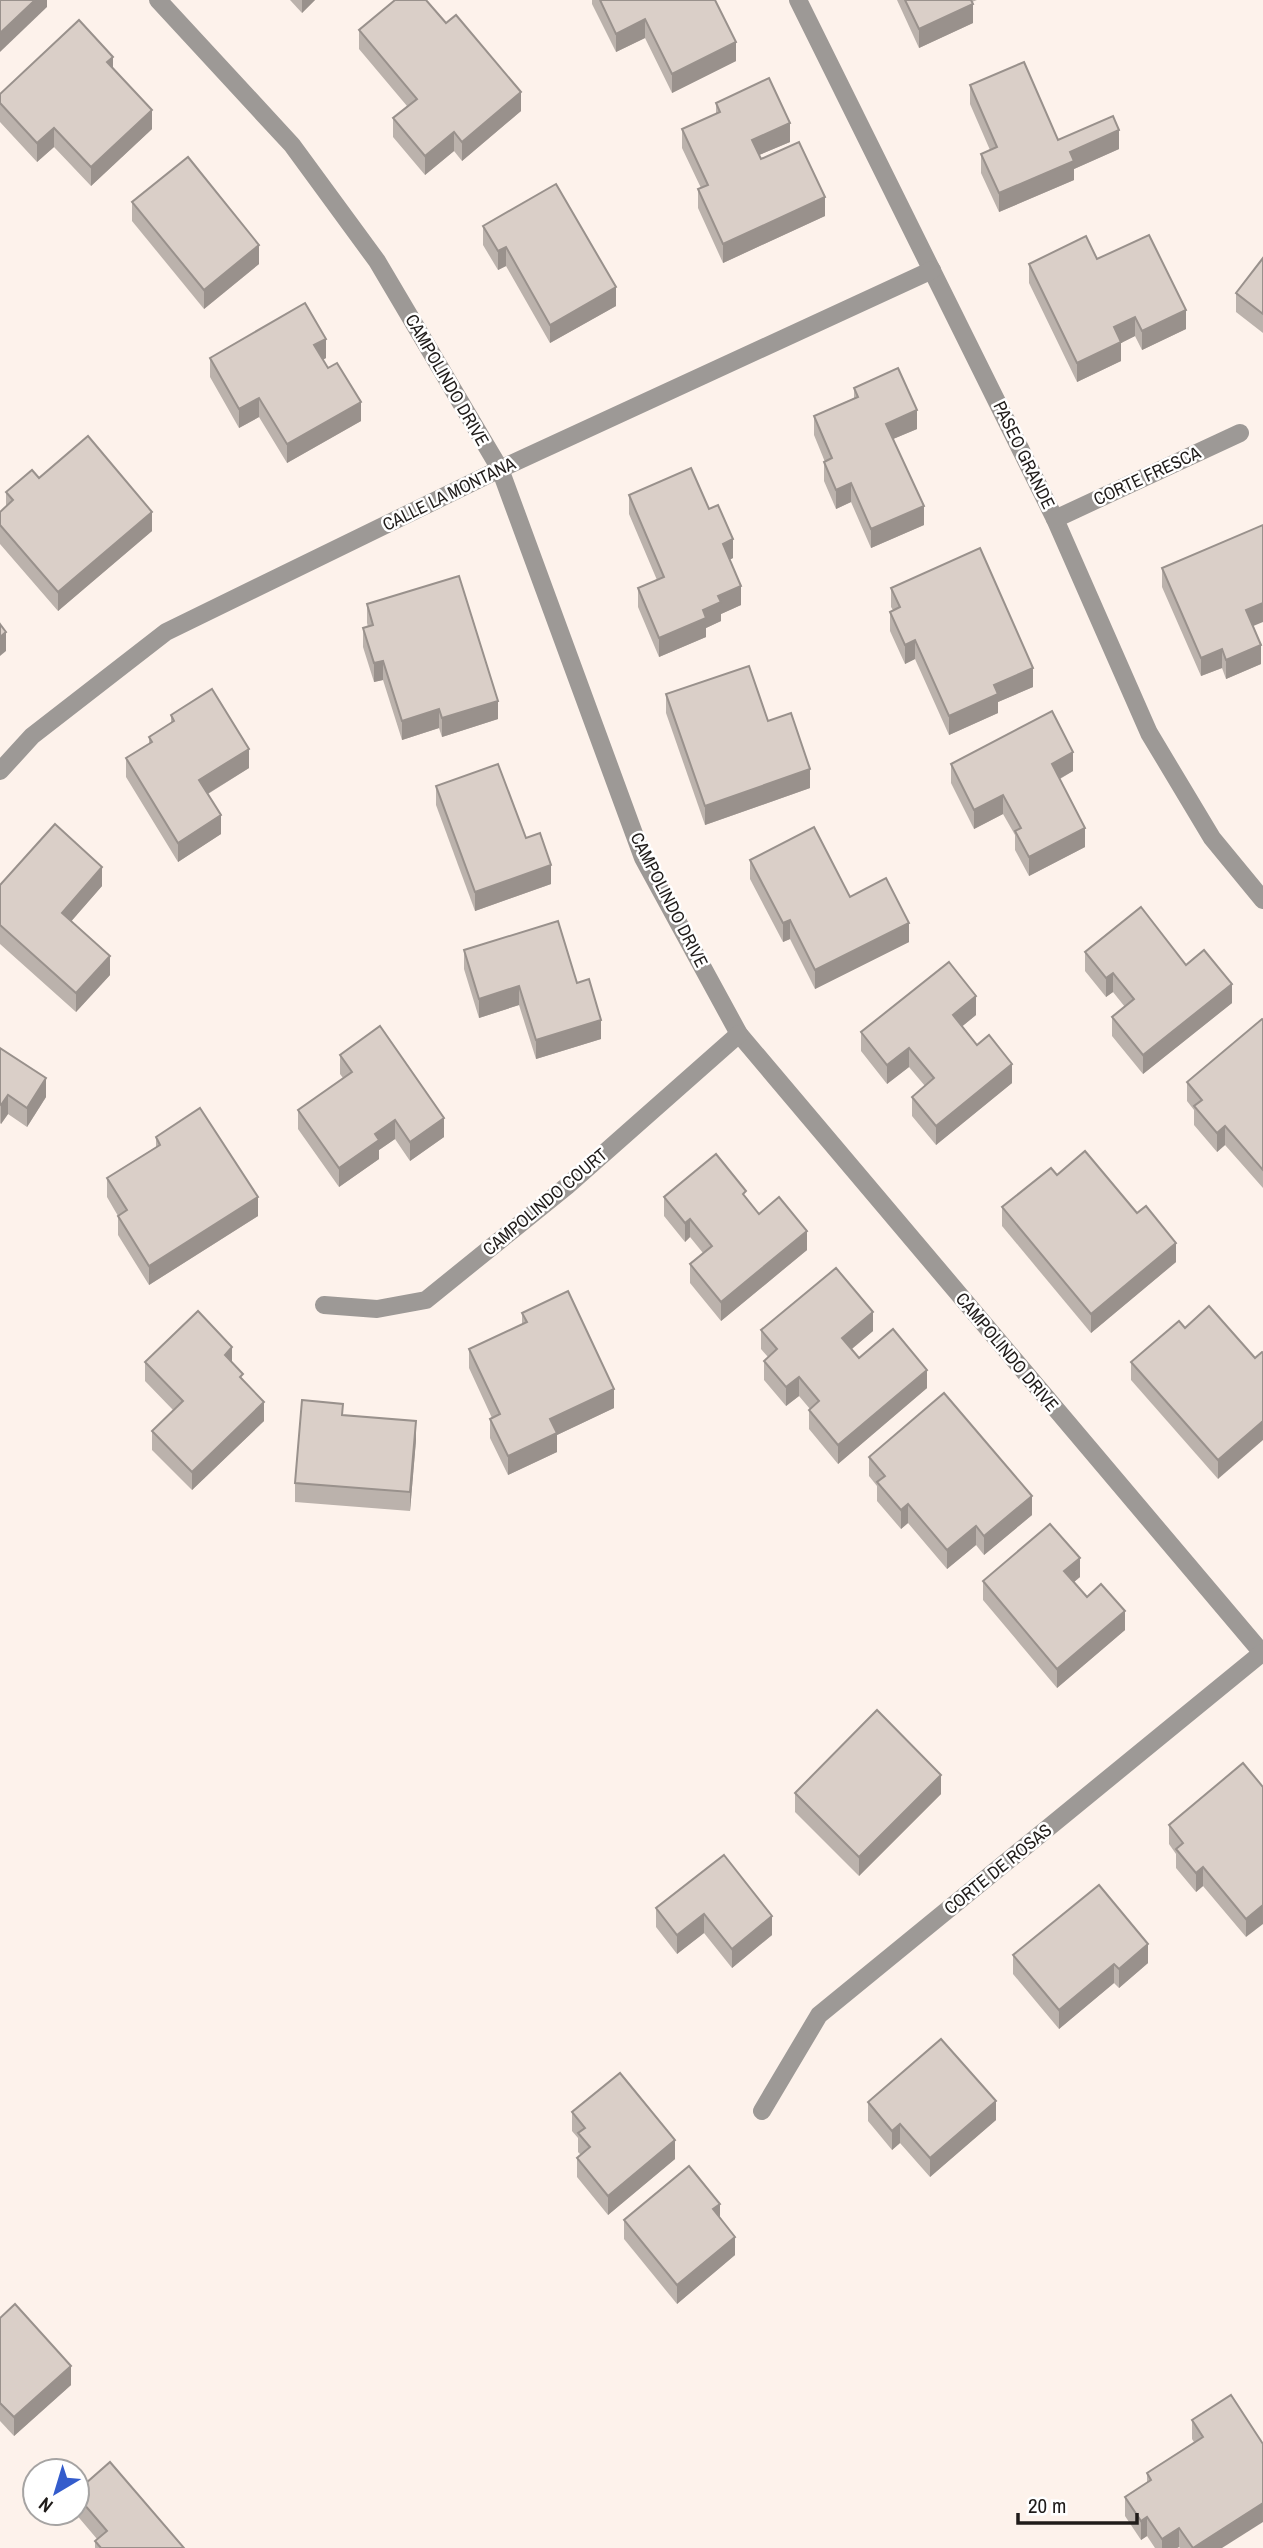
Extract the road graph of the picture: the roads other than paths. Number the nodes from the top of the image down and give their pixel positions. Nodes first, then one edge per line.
1 (158, 0) edge
2 (798, 0) edge
3 (932, 270) junction
4 (1240, 433) dead end
5 (500, 469) junction
6 (1055, 519) junction
7 (0, 771) edge
8 (1263, 900) edge
9 (739, 1034) junction
10 (324, 1305) dead end
11 (1263, 1653) edge
12 (762, 2111) dead end

1 - 5 street, CAMPOLINDO DRIVE
2 - 3 street, PASEO GRANDE
3 - 5 street, CALLE LA MONTANA
3 - 6 street, PASEO GRANDE
4 - 6 street, CORTE FRESCA
5 - 7 street, CALLE LA MONTANA
5 - 9 street, CAMPOLINDO DRIVE
6 - 8 street, PASEO GRANDE
9 - 10 street, CAMPOLINDO COURT
9 - 11 street, CAMPOLINDO DRIVE
11 - 12 street, CORTE DE ROSAS

